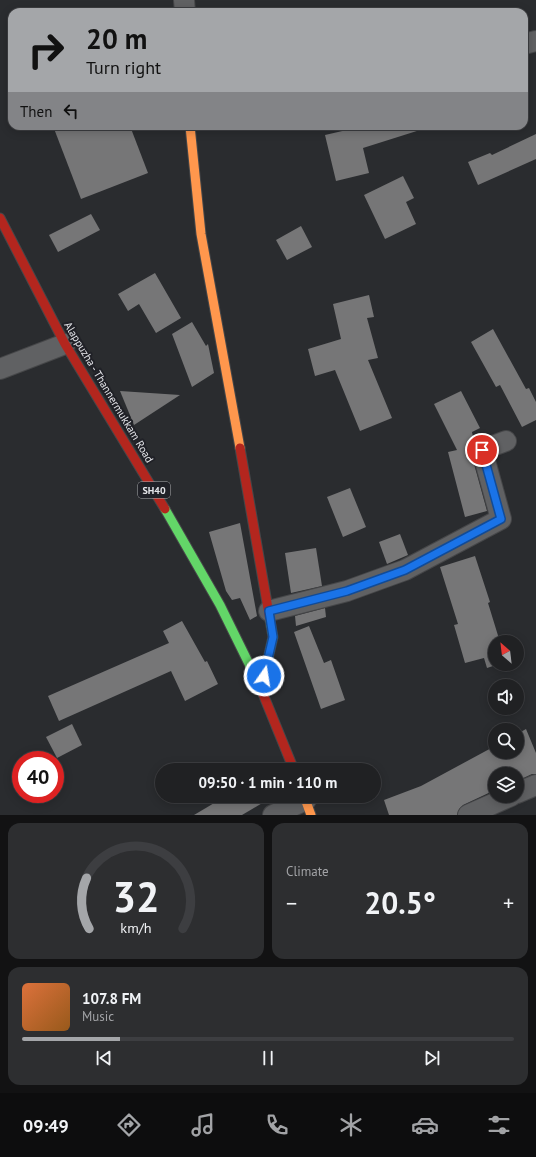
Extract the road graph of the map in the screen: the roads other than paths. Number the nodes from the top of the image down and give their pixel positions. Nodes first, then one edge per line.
1 (193, 130) edge
2 (0, 218) edge
3 (65, 344) junction
4 (0, 369) edge
5 (506, 441) dead end
6 (269, 611) junction
7 (262, 689) junction
8 (291, 763) edge
9 (536, 785) edge
10 (524, 790) edge
11 (495, 803) edge
12 (307, 804) edge
13 (273, 815) edge
14 (468, 815) edge

1 - 6 main road
2 - 3 main road, Alappuzha - Thannermukkam Road / SH40
3 - 4 street
3 - 7 main road, Alappuzha - Thannermukkam Road / SH40
5 - 6 street
6 - 7 main road
7 - 8 main road, Alappuzha - Thannermukkam Road / SH40
9 - 10 street
11 - 14 street
12 - 13 street

